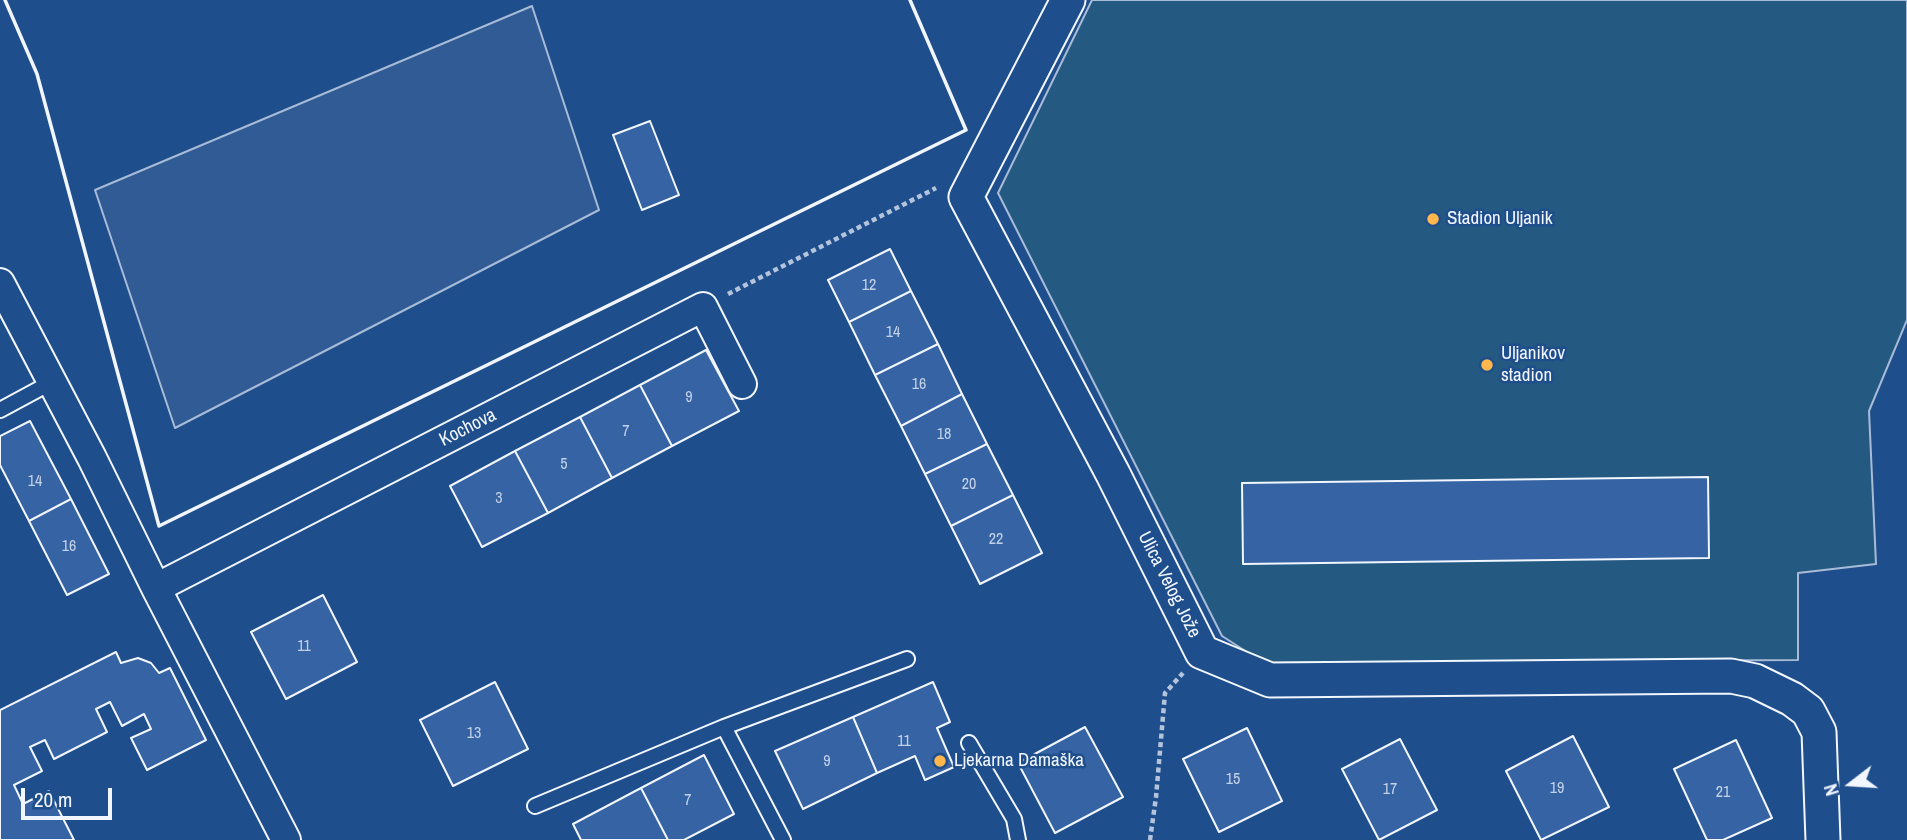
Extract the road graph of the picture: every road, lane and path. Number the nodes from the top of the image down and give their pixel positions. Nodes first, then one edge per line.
1 (1068, 0) edge
2 (967, 197) junction
3 (0, 283) edge
4 (703, 307) junction
5 (52, 382) junction
6 (742, 384) dead end
7 (0, 410) edge
8 (156, 588) junction
9 (1202, 652) junction
10 (907, 659) dead end
11 (724, 727) junction
12 (969, 743) dead end
13 (535, 806) dead end
14 (286, 840) edge
15 (783, 840) edge
16 (1018, 840) edge
17 (1150, 840) edge
18 (1823, 840) edge

1 - 2 street
2 - 4 path
2 - 9 street, Ulica Velog Jože
3 - 5 street
4 - 6 street
4 - 8 street, Kochova
5 - 7 lane
5 - 8 street
8 - 14 street
9 - 17 path
9 - 18 street, Ulica Velog Jože
10 - 11 lane
11 - 13 lane
11 - 15 lane
12 - 16 lane

